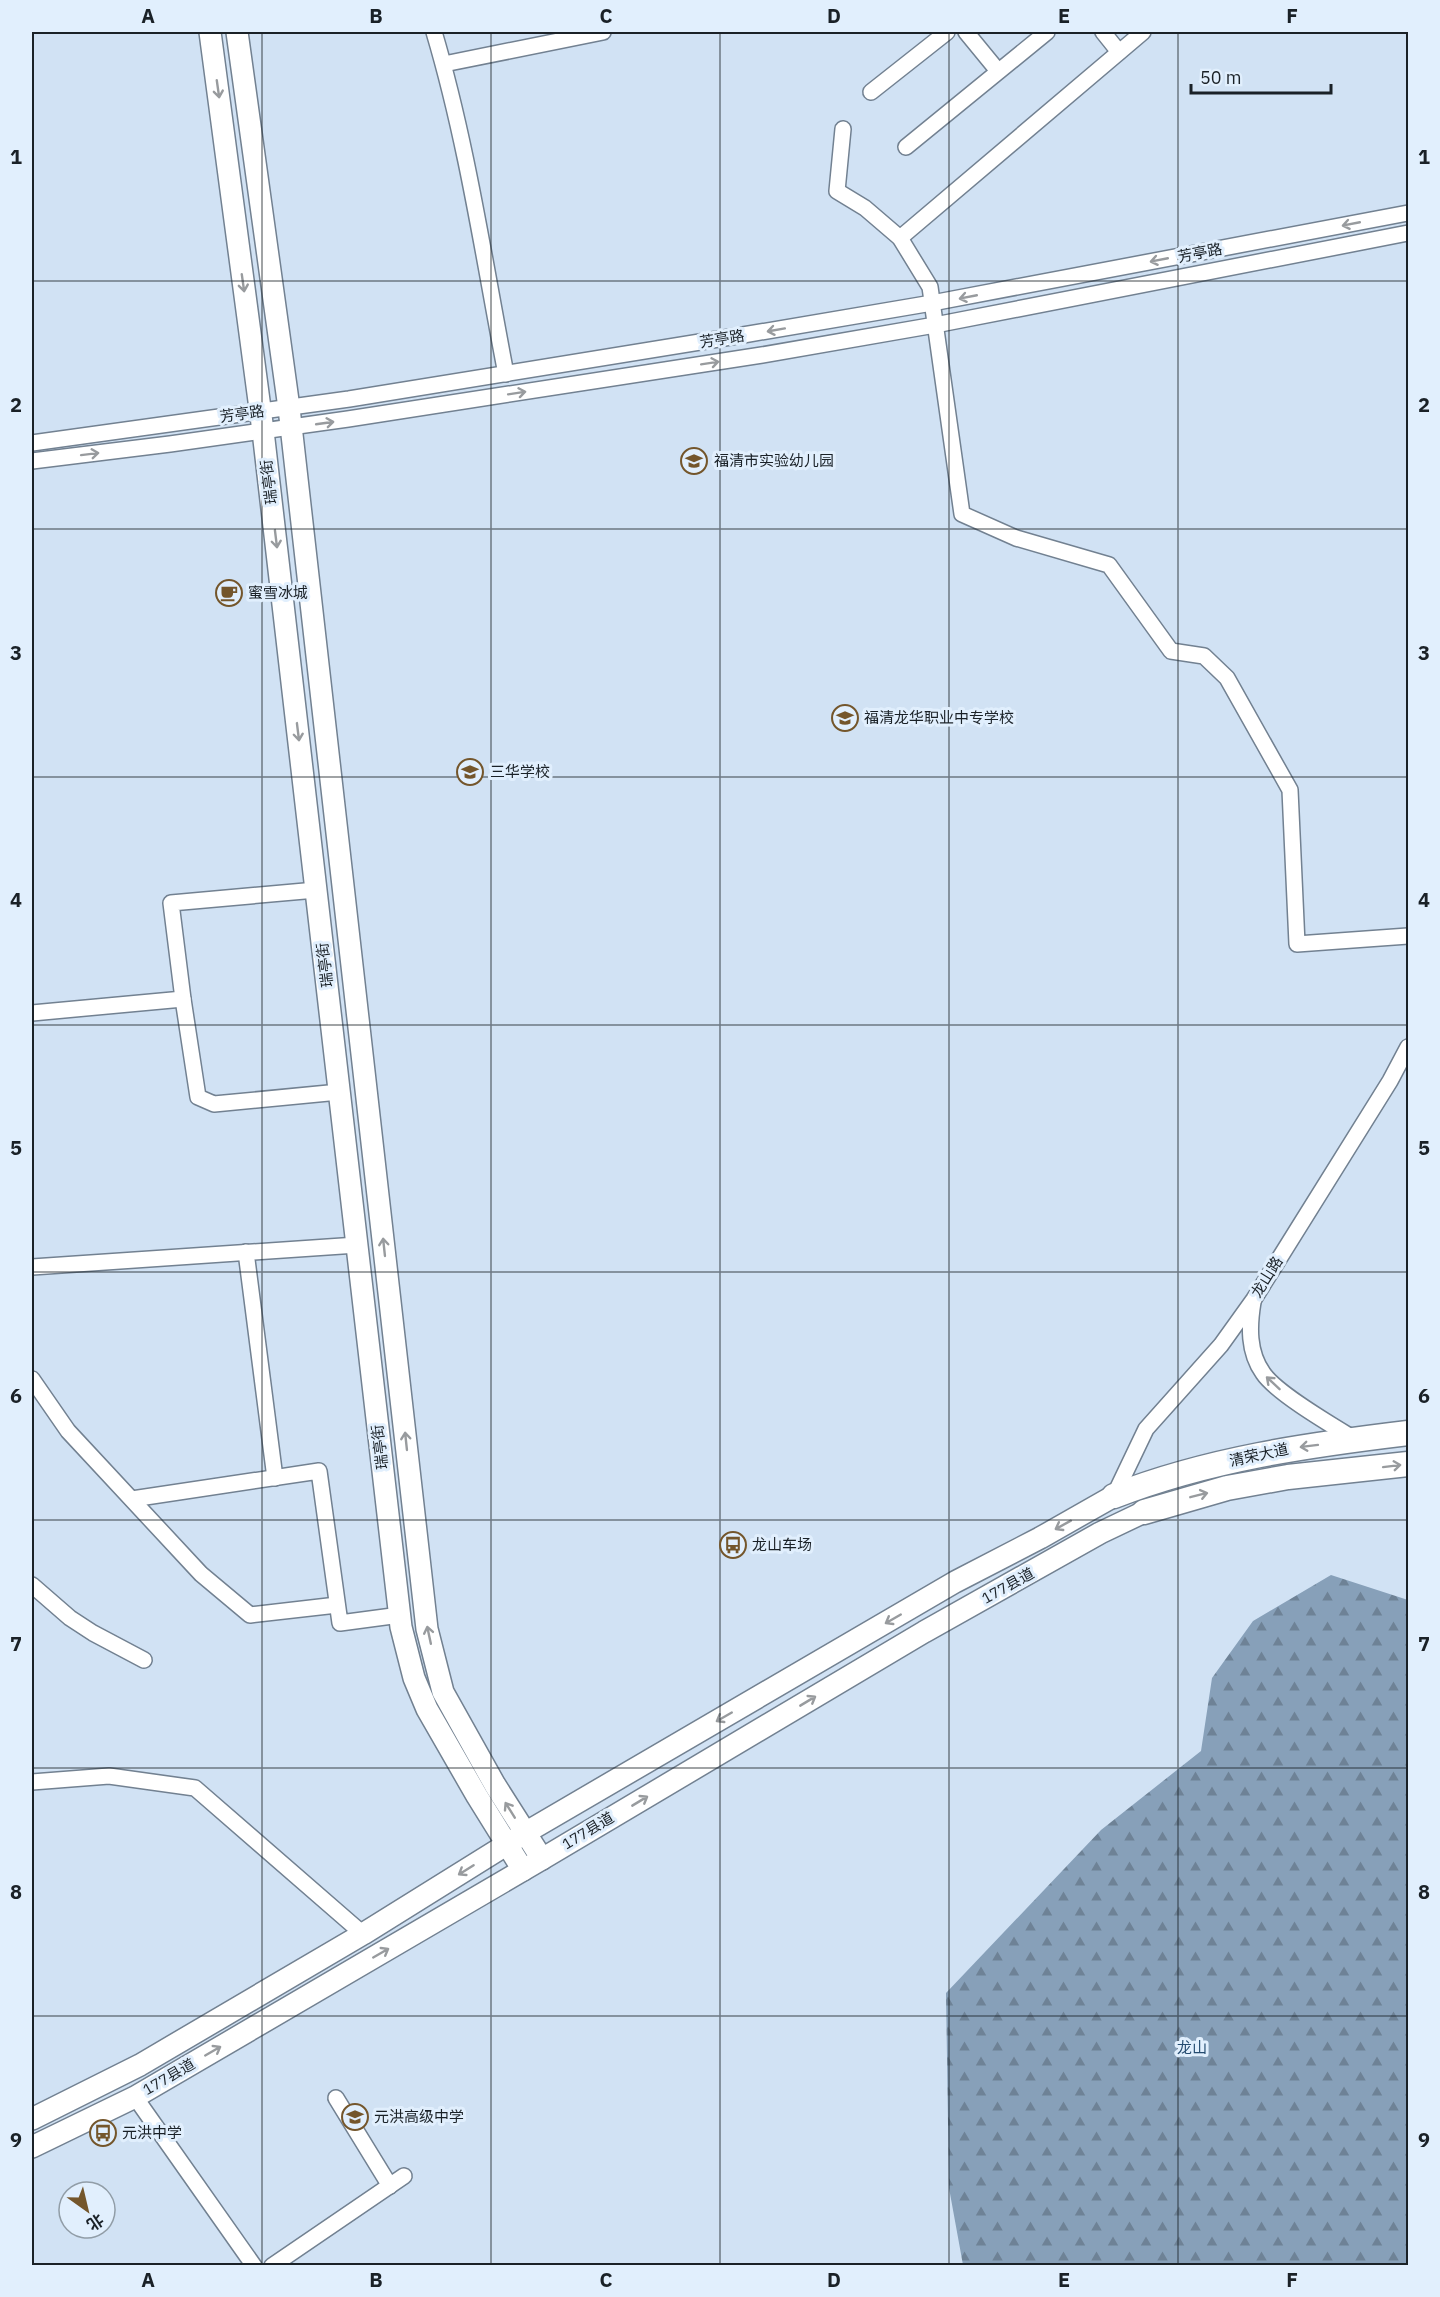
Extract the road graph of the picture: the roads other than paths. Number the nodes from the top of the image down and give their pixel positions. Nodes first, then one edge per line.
1 (210, 32) edge
2 (237, 32) edge
3 (434, 32) edge
4 (603, 32) edge
5 (947, 32) edge
6 (966, 32) edge
7 (1047, 32) edge
8 (1103, 32) edge
9 (1143, 32) edge
10 (1119, 52) junction
11 (444, 64) junction
12 (998, 71) junction
13 (871, 92) dead end
14 (843, 129) dead end
15 (906, 147) dead end
16 (1408, 213) edge
17 (1408, 234) edge
18 (900, 238) junction
19 (932, 303) junction
20 (935, 325) junction
21 (506, 374) junction
22 (290, 418) junction
23 (262, 421) junction
24 (32, 443) edge
25 (32, 461) edge
26 (316, 890) junction
27 (1408, 936) edge
28 (183, 999) junction
29 (32, 1013) edge
30 (1408, 1047) edge
31 (339, 1092) junction
32 (357, 1245) junction
33 (246, 1252) junction
34 (32, 1267) edge
35 (1254, 1299) junction
36 (32, 1379) edge
37 (1408, 1433) edge
38 (1356, 1440) junction
39 (1408, 1464) edge
40 (275, 1478) junction
41 (1114, 1496) junction
42 (132, 1499) junction
43 (1143, 1512) joint
44 (32, 1585) edge
45 (337, 1605) junction
46 (400, 1615) junction
47 (144, 1660) dead end
48 (32, 1782) edge
49 (525, 1833) junction
50 (507, 1845) junction
51 (542, 1859) junction
52 (523, 1870) junction
53 (363, 1934) junction
54 (135, 2097) junction
55 (336, 2098) dead end
56 (32, 2119) edge
57 (32, 2147) edge
58 (404, 2176) dead end
59 (390, 2186) junction
60 (254, 2265) edge
61 (272, 2265) edge

1 -> 23 main road, 瑞亭街
2 - 22 main road, 瑞亭街
3 - 11 street
4 - 11 street
5 - 13 street
6 - 12 street
7 - 12 street
8 - 10 street
9 - 10 street
10 - 18 street
11 - 21 street
12 - 15 street
14 - 18 street
16 -> 19 street, 芳亭路
17 - 20 street, 芳亭路
18 - 19 street
19 - 20 street
19 -> 21 street, 芳亭路
22 -> 20 street, 芳亭路
20 - 27 street
21 - 22 street, 芳亭路
22 - 23 street, 芳亭路
49 -> 22 main road, 瑞亭街
23 - 24 street, 芳亭路
25 -> 23 street, 芳亭路
23 -> 26 main road, 瑞亭街
26 - 28 street
26 - 31 main road, 瑞亭街
28 - 29 street
28 - 31 street
30 - 35 street, 龙山路
31 - 32 main road, 瑞亭街
32 - 33 street
32 - 46 main road, 瑞亭街
33 - 34 street
33 - 40 street
38 -> 35 street
35 - 41 street, 龙山路
36 - 42 street
37 - 38 main road, 清荣大道
38 -> 41 main road, 清荣大道
43 -> 39 main road, 清荣大道
40 - 42 street
40 - 45 street
41 -> 49 main road, 177县道
42 - 45 street
51 -> 43 main road, 177县道
44 - 47 street
45 - 46 street
46 - 50 main road, 瑞亭街
48 - 53 street
49 - 50 main road, 177县道
49 - 51 main road, 瑞亭街
50 - 52 main road, 瑞亭街
50 -> 53 main road, 177县道
51 - 52 main road, 177县道
54 -> 52 main road, 177县道
53 - 56 main road, 177县道
54 - 57 main road, 177县道
54 - 60 street
55 - 59 street
58 - 59 street
59 - 61 street

